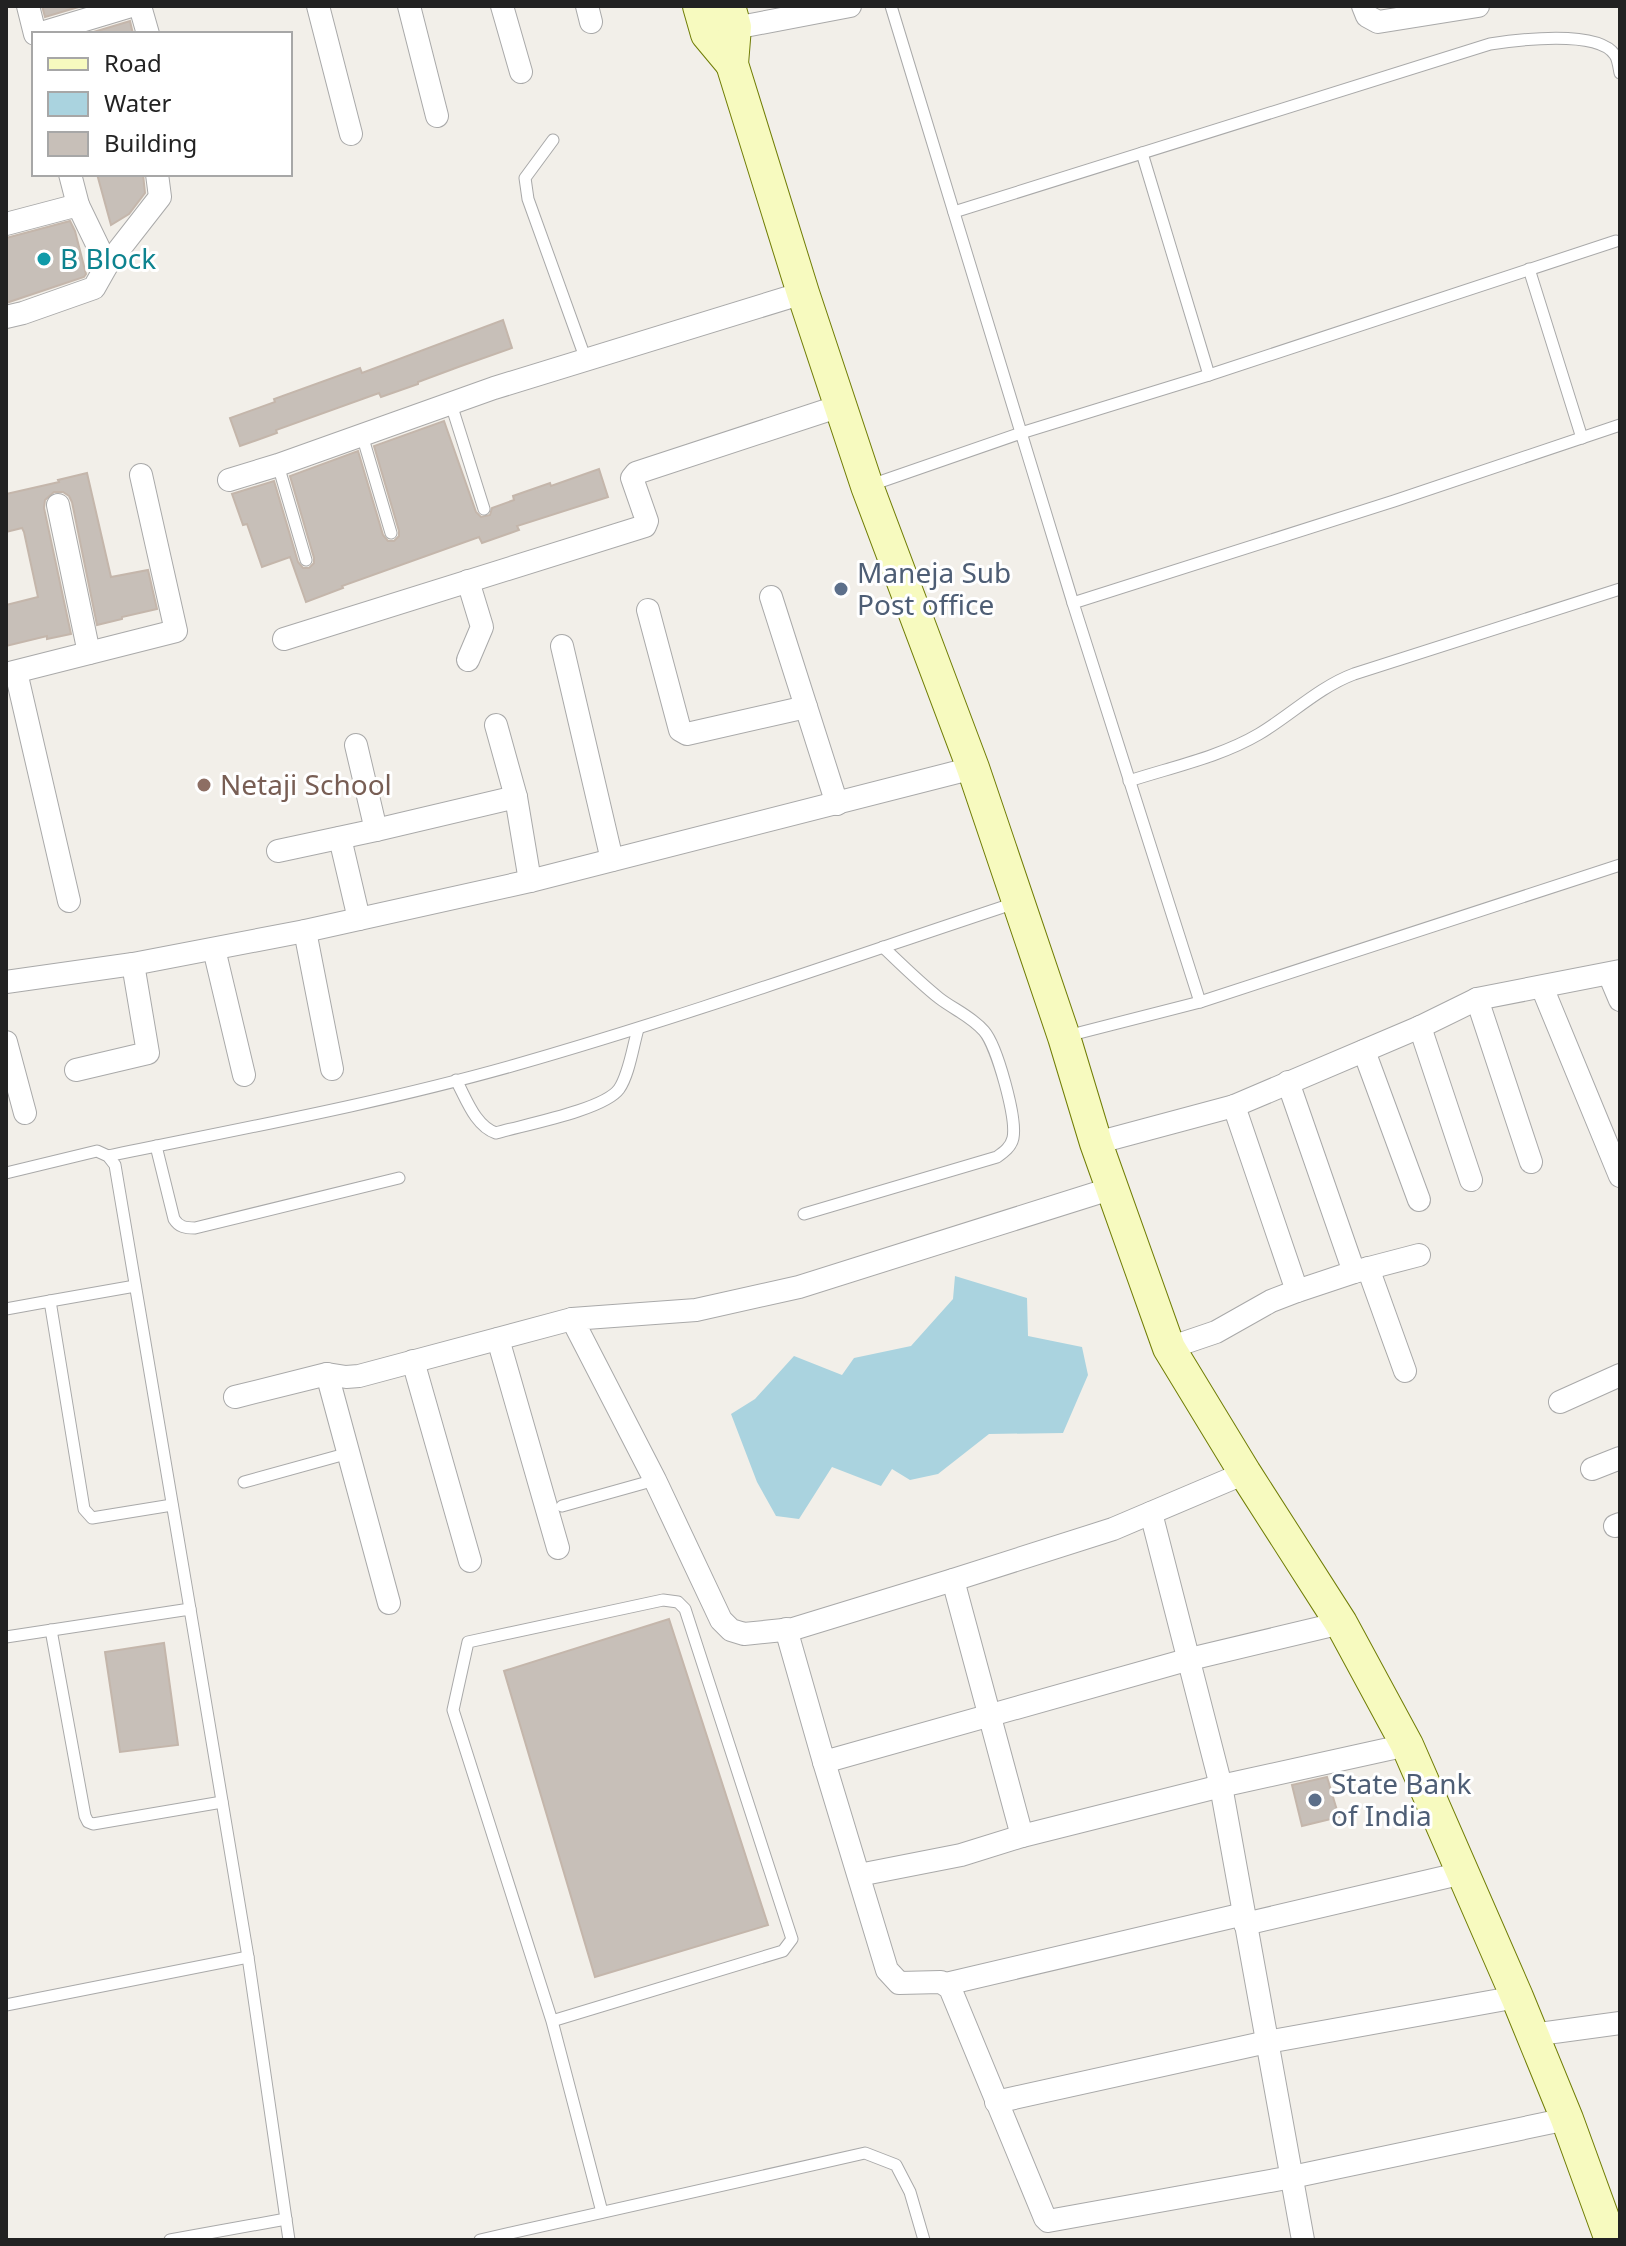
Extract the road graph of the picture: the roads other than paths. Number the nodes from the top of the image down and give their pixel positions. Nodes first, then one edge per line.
1 (28, 6) edge
2 (131, 6) edge
3 (140, 6) edge
4 (318, 6) edge
5 (409, 6) edge
6 (502, 6) edge
7 (850, 6) edge
8 (891, 6) edge
9 (1363, 6) edge
10 (1478, 6) edge
11 (718, 18) edge
12 (36, 32) edge
13 (44, 32) edge
14 (147, 32) edge
15 (521, 72) dead end
16 (1620, 73) edge
17 (437, 116) dead end
18 (351, 134) dead end
19 (553, 140) dead end
20 (1142, 153) junction
21 (71, 176) edge
22 (157, 176) edge
23 (78, 205) junction
24 (954, 212) junction
25 (6, 224) edge
26 (1616, 241) dead end
27 (107, 265) junction
28 (1529, 269) junction
29 (803, 293) junction
30 (6, 317) edge
31 (586, 360) junction
32 (1209, 375) junction
33 (451, 404) junction
34 (840, 406) junction
35 (1620, 425) edge
36 (1021, 433) junction
37 (362, 435) junction
38 (1582, 438) junction
39 (278, 465) junction
40 (141, 475) dead end
41 (229, 480) dead end
42 (867, 486) junction
43 (58, 505) dead end
44 (484, 509) dead end
45 (391, 533) dead end
46 (306, 560) dead end
47 (468, 581) junction
48 (1620, 589) edge
49 (771, 597) dead end
50 (1073, 603) junction
51 (648, 610) dead end
52 (284, 639) dead end
53 (562, 646) dead end
54 (89, 653) junction
55 (468, 660) dead end
56 (9, 673) edge
57 (806, 707) junction
58 (496, 725) dead end
59 (356, 745) dead end
60 (973, 768) junction
61 (1129, 781) junction
62 (516, 797) junction
63 (837, 804) junction
64 (376, 830) junction
65 (340, 838) junction
66 (278, 851) dead end
67 (612, 860) junction
68 (1620, 865) edge
69 (530, 881) junction
70 (69, 901) dead end
71 (1018, 902) junction
72 (359, 919) junction
73 (305, 931) junction
74 (883, 947) junction
75 (214, 949) junction
76 (133, 964) junction
77 (1615, 972) edge
78 (6, 982) edge
79 (1542, 987) junction
80 (1477, 999) junction
81 (1620, 1000) edge
82 (1200, 1002) junction
83 (1420, 1027) junction
84 (638, 1029) junction
85 (1064, 1037) junction
86 (6, 1042) edge
87 (1364, 1051) junction
88 (332, 1069) dead end
89 (76, 1070) dead end
90 (244, 1075) dead end
91 (456, 1080) junction
92 (1288, 1082) junction
93 (1234, 1106) junction
94 (25, 1113) dead end
95 (1096, 1143) junction
96 (156, 1146) junction
97 (108, 1156) junction
98 (1531, 1162) dead end
99 (6, 1173) edge
100 (1620, 1176) edge
101 (399, 1178) dead end
102 (1471, 1180) dead end
103 (1113, 1188) junction
104 (1419, 1200) dead end
105 (804, 1214) dead end
106 (1419, 1255) dead end
107 (1361, 1270) junction
108 (135, 1286) junction
109 (1297, 1291) junction
110 (50, 1301) junction
111 (6, 1309) edge
112 (572, 1319) junction
113 (498, 1339) junction
114 (1169, 1348) junction
115 (413, 1361) junction
116 (1405, 1371) dead end
117 (327, 1374) junction
118 (1620, 1375) edge
119 (235, 1397) dead end
120 (1560, 1402) dead end
121 (349, 1453) junction
122 (1620, 1458) edge
123 (1592, 1469) dead end
124 (1245, 1473) junction
125 (655, 1480) junction
126 (244, 1482) dead end
127 (172, 1505) junction
128 (562, 1506) dead end
129 (1151, 1513) junction
130 (558, 1548) dead end
131 (470, 1561) dead end
132 (953, 1580) junction
133 (389, 1603) dead end
134 (190, 1609) junction
135 (1341, 1623) junction
136 (786, 1629) junction
137 (51, 1630) junction
138 (6, 1637) edge
139 (1190, 1659) junction
140 (990, 1715) junction
141 (1407, 1745) junction
142 (824, 1762) junction
143 (1221, 1786) junction
144 (222, 1802) junction
145 (1022, 1836) junction
146 (1463, 1873) junction
147 (859, 1875) junction
148 (1245, 1919) junction
149 (248, 1957) junction
150 (946, 1984) junction
151 (1517, 1997) junction
152 (6, 2005) edge
153 (552, 2021) junction
154 (1620, 2023) edge
155 (1532, 2035) junction
156 (1267, 2042) junction
157 (996, 2102) junction
158 (1567, 2119) junction
159 (1292, 2177) junction
160 (602, 2212) junction
161 (286, 2219) junction
162 (170, 2240) edge
163 (289, 2240) edge
164 (480, 2240) edge
165 (924, 2240) edge
166 (1303, 2240) edge
167 (1611, 2240) edge

1 - 12 street
2 - 13 street
3 - 14 street
4 - 18 street
5 - 17 street
6 - 15 street
7 - 11 street
8 - 24 lane
9 - 10 street
11 - 29 street
16 - 20 lane
19 - 31 lane
20 - 24 lane
20 - 32 lane
21 - 23 street
22 - 27 street
23 - 25 street
23 - 27 street
24 - 36 lane
26 - 28 lane
27 - 30 street
28 - 32 lane
28 - 38 lane
29 - 31 street
29 - 34 street
31 - 33 street
32 - 36 lane
33 - 37 street
33 - 44 lane
34 - 42 street
34 - 47 street
35 - 38 lane
36 - 42 lane
36 - 50 lane
37 - 39 street
37 - 45 lane
38 - 50 lane
39 - 41 street
39 - 46 lane
40 - 54 street
42 - 60 street
43 - 54 street
47 - 52 street
47 - 55 street
48 - 61 lane
49 - 57 street
50 - 61 lane
51 - 57 street
53 - 67 street
54 - 56 street
56 - 70 street
57 - 63 street
58 - 62 street
59 - 64 street
60 - 63 street
60 - 71 street
61 - 82 lane
62 - 64 street
62 - 69 street
63 - 67 street
64 - 65 street
65 - 66 street
65 - 72 street
67 - 69 street
68 - 82 lane
69 - 72 street
71 - 74 lane
71 - 85 street
72 - 73 street
73 - 75 street
73 - 88 street
74 - 84 lane
74 - 105 lane
75 - 76 street
75 - 90 street
76 - 78 street
76 - 89 street
77 - 79 street
77 - 81 street
79 - 80 street
79 - 100 street
80 - 83 street
80 - 98 street
82 - 85 lane
83 - 87 street
83 - 102 street
84 - 91 lane
84 - 91 lane
85 - 95 street
86 - 94 street
87 - 92 street
87 - 104 street
91 - 96 lane
92 - 93 street
92 - 107 street
93 - 95 street
93 - 109 street
95 - 103 street
96 - 97 lane
96 - 101 lane
97 - 99 lane
97 - 108 lane
103 - 112 street
103 - 114 street
106 - 107 street
107 - 109 street
107 - 116 street
108 - 110 lane
108 - 127 lane
109 - 114 street
110 - 111 lane
110 - 127 lane
112 - 113 street
112 - 125 street
113 - 115 street
113 - 130 street
114 - 124 street
115 - 117 street
115 - 131 street
117 - 119 street
117 - 121 street
118 - 120 street
121 - 126 lane
121 - 133 street
122 - 123 street
124 - 129 street
124 - 135 street
125 - 128 lane
125 - 136 street
127 - 134 lane
129 - 132 street
129 - 139 street
132 - 136 street
132 - 140 street
134 - 137 lane
134 - 144 lane
135 - 139 street
135 - 141 street
136 - 142 street
137 - 138 lane
137 - 144 lane
139 - 140 street
139 - 143 street
140 - 142 street
140 - 145 street
141 - 143 street
141 - 146 street
142 - 147 street
143 - 145 street
143 - 148 street
144 - 149 lane
145 - 147 street
146 - 148 street
146 - 151 street
147 - 150 street
148 - 150 street
148 - 156 street
149 - 152 lane
149 - 161 lane
150 - 157 street
151 - 155 street
151 - 156 street
153 - 153 lane
153 - 160 lane
154 - 155 street
155 - 158 street
156 - 157 street
156 - 159 street
157 - 159 street
158 - 159 street
158 - 167 street
159 - 166 street
160 - 164 lane
160 - 165 lane
161 - 162 lane
161 - 163 lane

